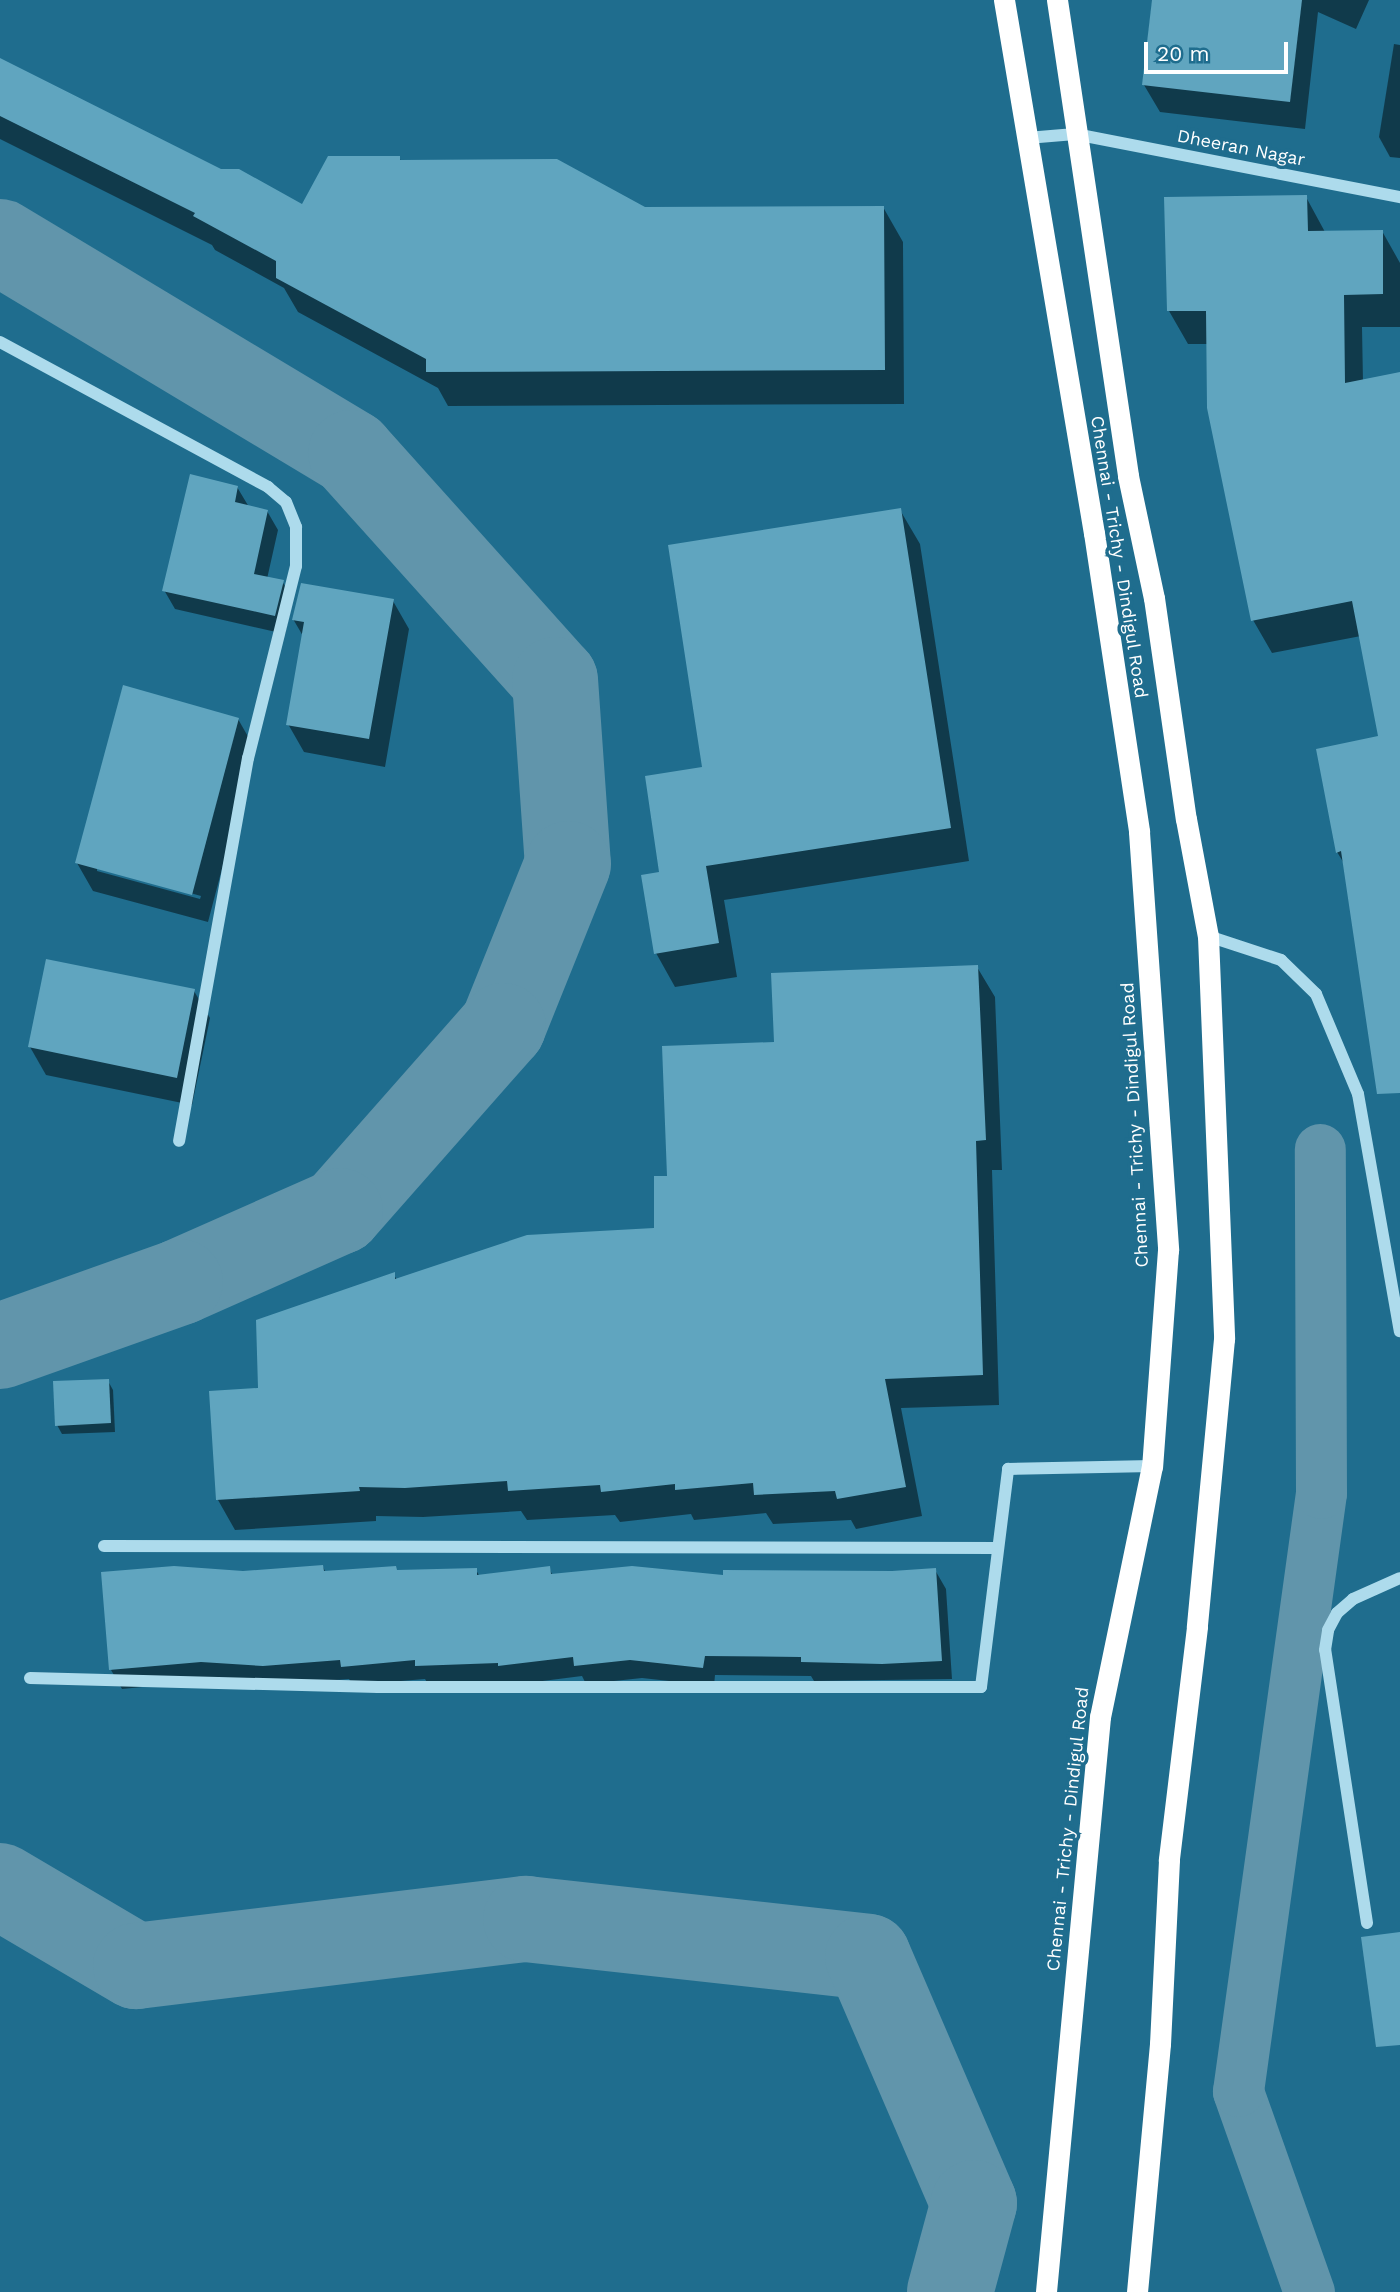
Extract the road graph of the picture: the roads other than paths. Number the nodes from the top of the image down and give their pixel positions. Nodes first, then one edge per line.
1 (1004, 0) edge
2 (1057, 0) edge
3 (1075, 134) junction
4 (1027, 138) junction
5 (1400, 197) edge
6 (0, 342) edge
7 (1208, 936) junction
8 (179, 1141) dead end
9 (1400, 1331) edge
10 (1152, 1466) junction
11 (104, 1546) dead end
12 (998, 1548) junction
13 (1400, 1578) edge
14 (30, 1678) dead end
15 (1367, 1923) dead end
16 (1045, 2292) edge
17 (1137, 2292) edge

1 - 4 highway, Chennai - Trichy - Dindigul Road
2 - 3 highway, Chennai - Trichy - Dindigul Road
3 - 4 street, Dheeran Nagar
3 - 5 street, Dheeran Nagar
3 - 7 highway, Chennai - Trichy - Dindigul Road
4 - 10 highway, Chennai - Trichy - Dindigul Road
6 - 8 street
7 - 9 street
7 - 17 highway, Chennai - Trichy - Dindigul Road
10 - 12 street
10 - 16 highway, Chennai - Trichy - Dindigul Road
11 - 12 street
12 - 14 street
13 - 15 street

